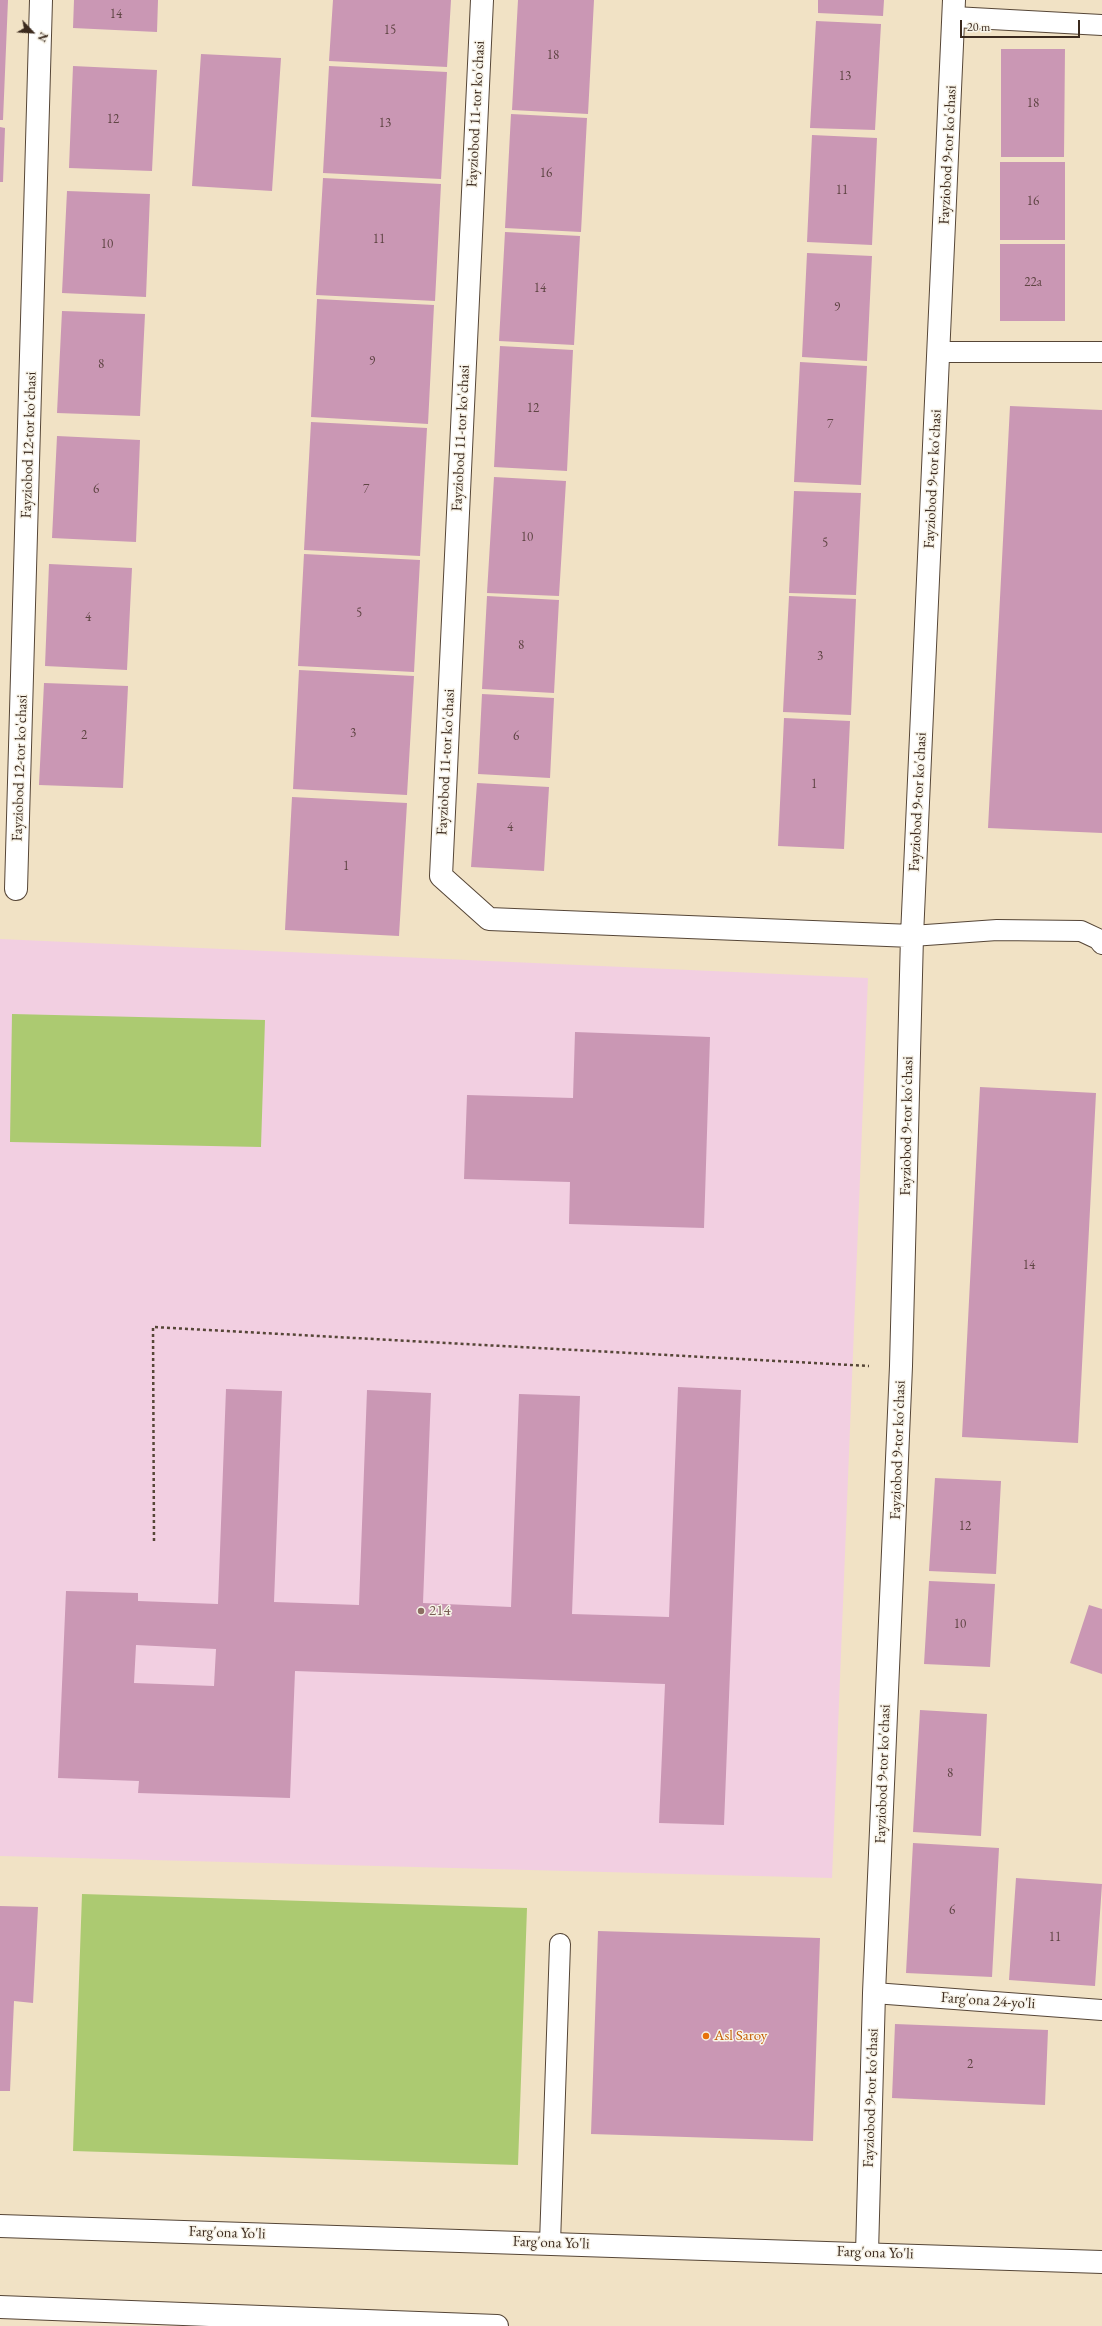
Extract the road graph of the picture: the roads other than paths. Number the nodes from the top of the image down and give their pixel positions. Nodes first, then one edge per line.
1 (41, 0) edge
2 (482, 0) edge
3 (954, 9) edge
4 (1102, 25) edge
5 (939, 352) junction
6 (1102, 352) edge
7 (16, 889) dead end
8 (912, 936) junction
9 (1102, 944) edge
10 (560, 1944) dead end
11 (874, 1993) junction
12 (1102, 2010) edge
13 (0, 2226) edge
14 (550, 2243) junction
15 (867, 2253) junction
16 (1102, 2262) edge
17 (0, 2307) edge
18 (497, 2326) edge

1 - 7 street, Fayziobod 12-tor ko'chasi
2 - 8 street, Fayziobod 11-tor ko'chasi
3 - 4 lane
3 - 5 street, Fayziobod 9-tor ko'chasi
5 - 6 lane
5 - 8 street, Fayziobod 9-tor ko'chasi
8 - 9 lane
8 - 11 street, Fayziobod 9-tor ko'chasi
10 - 14 lane
11 - 12 lane, Farg'ona 24-yo'li
11 - 15 street, Fayziobod 9-tor ko'chasi
13 - 14 street, Farg'ona Yo'li
14 - 15 street, Farg'ona Yo'li
15 - 16 street, Farg'ona Yo'li
17 - 18 street

